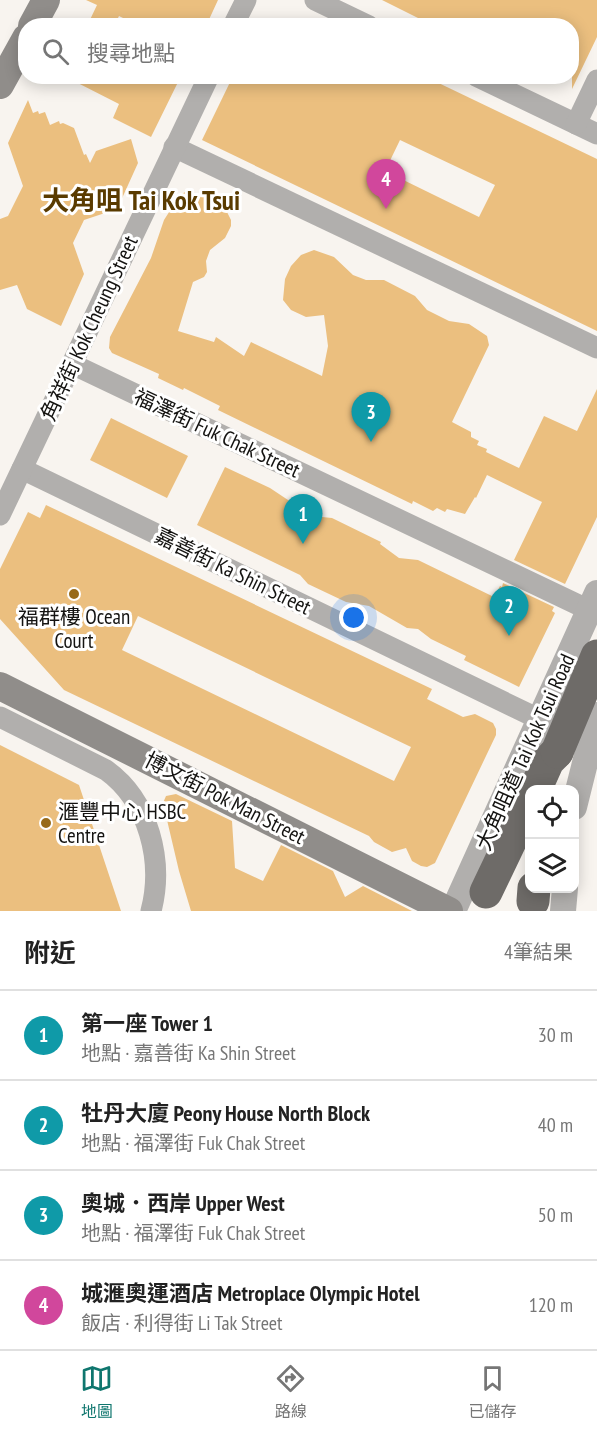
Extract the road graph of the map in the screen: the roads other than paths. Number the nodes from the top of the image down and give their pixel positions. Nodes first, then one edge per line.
1 (46, 0) edge
2 (246, 0) edge
3 (315, 0) edge
4 (36, 18) edge
5 (237, 18) edge
6 (352, 18) edge
7 (18, 52) edge
8 (597, 80) edge
9 (205, 84) edge
10 (493, 84) edge
11 (0, 85) edge
12 (576, 124) junction
13 (597, 134) edge
14 (174, 147) junction
15 (597, 348) edge
16 (72, 364) junction
17 (22, 469) junction
18 (0, 515) edge
19 (593, 601) edge
20 (597, 656) edge
21 (0, 686) edge
22 (597, 715) edge
23 (0, 717) edge
24 (541, 720) junction
25 (557, 752) junction
26 (537, 785) edge
27 (554, 785) edge
28 (579, 787) edge
29 (525, 811) edge
30 (534, 893) edge
31 (565, 893) edge
32 (156, 908) edge
33 (451, 911) edge
34 (479, 911) edge
35 (532, 911) edge
36 (563, 911) edge

1 - 4 main road
2 - 5 street
3 - 6 street
7 - 11 main road
8 - 12 street
9 - 14 street, 角祥街 Kok Cheung Street
10 - 12 street
12 - 13 street
14 - 15 street
14 - 16 street, 角祥街 Kok Cheung Street
16 - 17 street, 角祥街 Kok Cheung Street
16 - 19 street, 福澤街 Fuk Chak Street
17 - 18 street, 角祥街 Kok Cheung Street
17 - 24 street, 嘉善街 Ka Shin Street
19 - 24 street, 大角咀道 Tai Kok Tsui Road
20 - 25 highway, bridge
21 - 33 main road, 博文街 Pok Man Street
22 - 28 street
23 - 32 street
24 - 33 street, 大角咀道 Tai Kok Tsui Road
25 - 26 highway
25 - 27 highway
29 - 34 highway, bridge
30 - 35 highway, bridge
31 - 36 street

